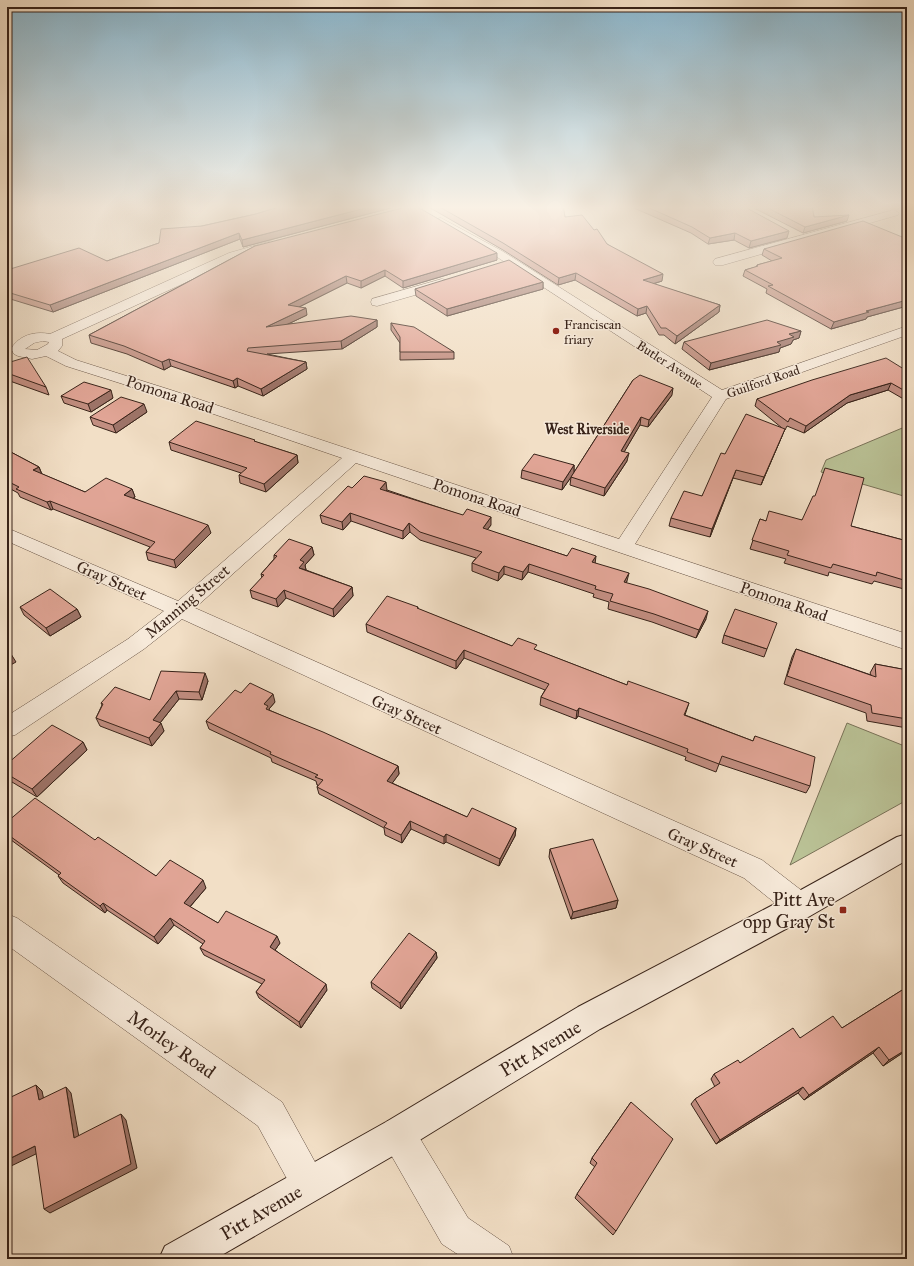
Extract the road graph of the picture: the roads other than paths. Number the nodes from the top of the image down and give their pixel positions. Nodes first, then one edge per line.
1 (214, 265) edge
2 (517, 265) edge
3 (452, 280) edge
4 (377, 302) dead end
5 (907, 330) edge
6 (7, 338) edge
7 (50, 345) junction
8 (22, 348) junction
9 (7, 359) edge
10 (720, 396) junction
11 (354, 456) junction
12 (7, 534) edge
13 (624, 546) junction
14 (180, 610) junction
15 (907, 642) edge
16 (7, 728) edge
17 (907, 846) edge
18 (800, 906) junction
19 (7, 928) edge
20 (398, 1134) junction
21 (309, 1185) junction
22 (178, 1259) edge
23 (496, 1259) edge

1 - 7 street
2 - 10 street, Butler Avenue
3 - 4 street
5 - 10 street, Guilford Road
6 - 8 street
7 - 8 street
7 - 11 street, Pomona Road
8 - 9 street
10 - 13 street, Guilford Road
11 - 13 street, Pomona Road
11 - 14 street, Manning Street
12 - 14 street, Gray Street
13 - 15 street, Pomona Road
14 - 16 street, Manning Street
14 - 18 street, Gray Street
17 - 18 street, Pitt Avenue
18 - 20 street, Pitt Avenue
19 - 21 street, Morley Road
20 - 21 street, Pitt Avenue
20 - 23 street
21 - 22 street, Pitt Avenue

